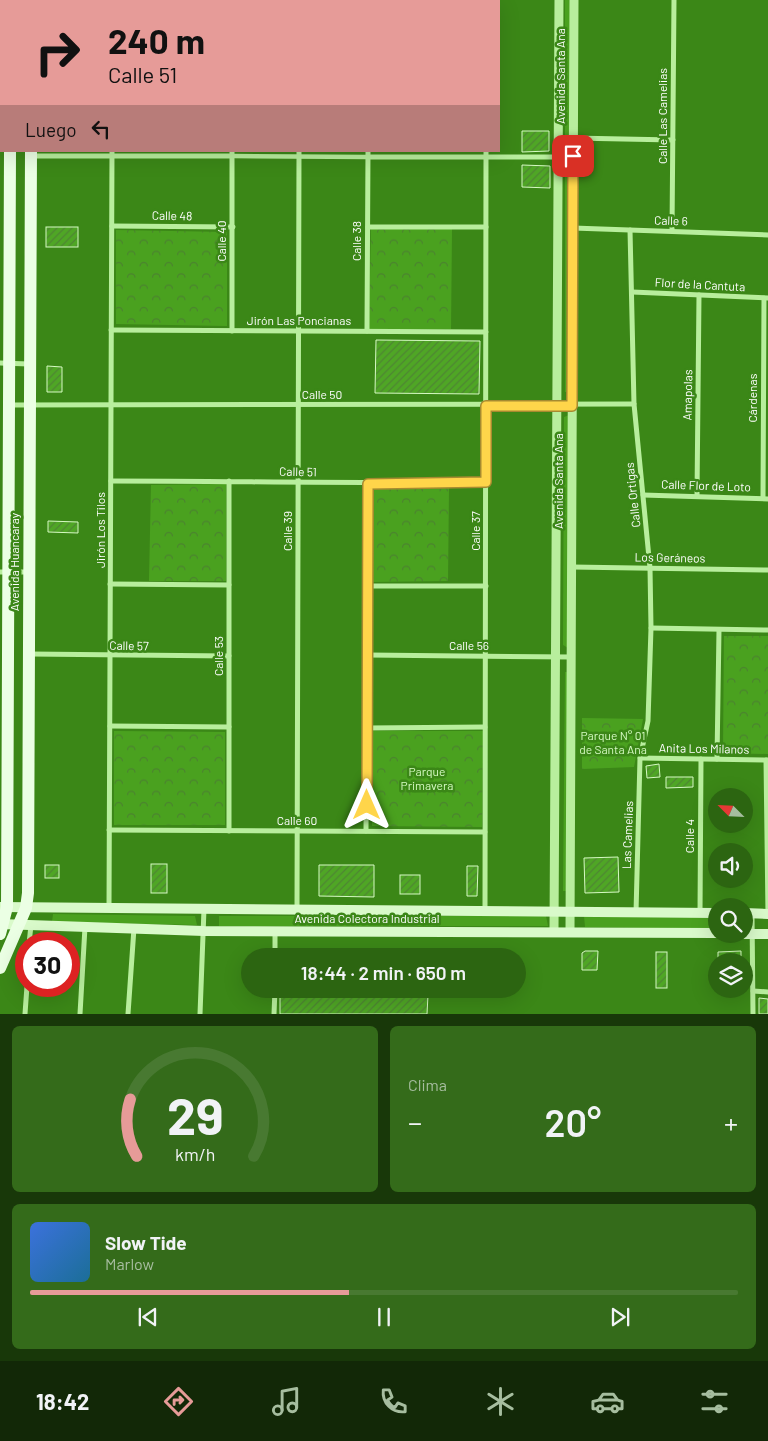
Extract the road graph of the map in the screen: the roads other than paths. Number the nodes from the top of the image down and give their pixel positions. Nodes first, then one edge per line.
1 (559, 0) edge
2 (574, 0) edge
3 (674, 0) edge
4 (574, 138) junction
5 (673, 140) junction
6 (10, 152) edge
7 (31, 154) edge
8 (112, 154) edge
9 (232, 154) edge
10 (299, 154) edge
11 (368, 154) edge
12 (486, 154) edge
13 (559, 157) junction
14 (112, 226) junction
15 (368, 226) junction
16 (232, 228) junction
17 (486, 228) junction
18 (573, 228) junction
19 (630, 230) junction
20 (672, 231) junction
21 (768, 234) edge
22 (632, 292) junction
23 (699, 295) junction
24 (766, 298) edge
25 (112, 330) junction
26 (232, 331) junction
27 (299, 331) junction
28 (367, 331) junction
29 (486, 332) junction
30 (5, 363) edge
31 (30, 364) junction
32 (634, 404) junction
33 (9, 405) junction
34 (300, 405) junction
35 (30, 406) junction
36 (111, 406) junction
37 (486, 406) junction
38 (557, 406) junction
39 (572, 406) junction
40 (111, 480) junction
41 (229, 481) junction
42 (298, 481) junction
43 (486, 482) junction
44 (368, 484) junction
45 (643, 495) junction
46 (697, 495) junction
47 (765, 498) edge
48 (572, 567) junction
49 (650, 568) junction
50 (768, 570) edge
51 (4, 572) edge
52 (29, 572) junction
53 (110, 584) junction
54 (229, 585) junction
55 (368, 586) junction
56 (486, 586) junction
57 (651, 628) junction
58 (719, 630) junction
59 (768, 630) edge
60 (29, 654) junction
61 (110, 656) junction
62 (229, 656) junction
63 (368, 656) junction
64 (485, 656) junction
65 (571, 656) junction
66 (556, 657) junction
67 (110, 726) junction
68 (229, 727) junction
69 (485, 727) junction
70 (367, 728) junction
71 (640, 758) junction
72 (701, 759) junction
73 (717, 759) junction
74 (767, 760) edge
75 (109, 830) junction
76 (229, 831) junction
77 (297, 831) junction
78 (366, 831) junction
79 (485, 832) junction
80 (4, 850) edge
81 (4, 907) edge
82 (26, 908) junction
83 (109, 908) junction
84 (204, 909) junction
85 (297, 910) junction
86 (485, 912) junction
87 (555, 912) junction
88 (570, 912) junction
89 (636, 913) junction
90 (700, 913) junction
91 (708, 913) edge
92 (753, 914) edge
93 (768, 914) edge
94 (17, 925) junction
95 (30, 925) junction
96 (1, 927) edge
97 (85, 927) junction
98 (134, 928) junction
99 (204, 931) junction
100 (30, 932) edge
101 (275, 932) junction
102 (554, 932) junction
103 (570, 932) junction
104 (708, 933) edge
105 (753, 934) edge
106 (768, 934) edge
107 (275, 948) edge
108 (0, 968) edge
109 (753, 991) edge
110 (768, 992) edge
111 (26, 997) edge
112 (275, 998) edge
113 (753, 998) edge
114 (25, 1014) edge
115 (80, 1014) edge
116 (128, 1014) edge
117 (200, 1014) edge
118 (274, 1014) edge
119 (753, 1014) edge

1 - 13 street, Avenida Santa Ana
2 - 4 street, Avenida Santa Ana
3 - 5 street, Calle Las Camelias
4 - 5 street
4 - 18 street, Avenida Santa Ana
5 - 20 street, Calle Las Camelias
6 - 30 main road, Avenida Huancaray
7 - 8 street
7 - 31 main road, Avenida Huancaray
8 - 9 street
8 - 14 street, Jirón Los Tilos
9 - 10 street
9 - 16 street, Calle 40
10 - 11 street
10 - 27 street, Calle 39
11 - 12 street
11 - 15 street, Calle 38
12 - 13 street
12 - 17 street, Calle 37
13 - 38 street, Avenida Santa Ana
14 - 16 street, Calle 48
14 - 25 street, Jirón Los Tilos
15 - 17 street
15 - 28 street, Calle 38
16 - 26 street, Calle 40
17 - 29 street, Calle 37
18 - 19 street, Calle 6
18 - 39 street, Avenida Santa Ana
19 - 20 street, Calle 6
19 - 22 street, Calle Ortigas
20 - 21 street, Calle 6
22 - 23 street, Flor de la Cantuta
22 - 32 street, Calle Ortigas
23 - 24 street, Flor de la Cantuta
23 - 46 street, Amapolas
24 - 47 street, Cárdenas
25 - 26 street, Jirón Las Poncianas
25 - 36 street, Jirón Los Tilos
26 - 27 street, Jirón Las Poncianas
27 - 28 street, Jirón Las Poncianas
27 - 34 street, Calle 39
28 - 29 street, Jirón Las Poncianas
29 - 37 street, Calle 37
30 - 31 street
30 - 33 main road, Avenida Huancaray
31 - 35 main road, Avenida Huancaray
32 - 39 street, Calle 50
32 - 45 street, Calle Ortigas
33 - 35 street, Calle 50
33 - 51 main road, Avenida Huancaray
34 - 36 street, Calle 50
34 - 37 street, Calle 50
34 - 42 street, Calle 39
35 - 36 street, Calle 50
35 - 52 main road, Avenida Huancaray
36 - 40 street, Jirón Los Tilos
37 - 38 street, Calle 50
37 - 43 street, Calle 37
38 - 39 street, Calle 50
38 - 66 street, Avenida Santa Ana
39 - 48 street, Avenida Santa Ana
40 - 41 street, Calle 51
40 - 53 street, Jirón Los Tilos
41 - 42 street, Calle 51
41 - 54 street, Calle 53
42 - 44 street, Calle 51
42 - 77 street, Calle 39
43 - 44 street, Calle 51
43 - 56 street, Calle 37
44 - 55 street
45 - 46 street, Calle Flor de Loto
45 - 49 street, Calle Ortigas
46 - 47 street, Calle Flor de Loto
48 - 49 street, Los Geráneos
48 - 65 street, Avenida Santa Ana
49 - 50 street, Los Geráneos
49 - 57 street, Calle Ortigas
51 - 52 street
51 - 80 main road, Avenida Huancaray
52 - 60 main road, Avenida Huancaray
53 - 54 street
53 - 61 street, Jirón Los Tilos
54 - 62 street, Calle 53
55 - 56 street
55 - 63 street
56 - 64 street, Calle 37
57 - 58 street
57 - 71 street, Calle Ortigas
58 - 59 street
58 - 73 street
60 - 61 street, Calle 57
60 - 82 main road, Avenida Huancaray
61 - 62 street, Calle 57
61 - 67 street, Jirón Los Tilos
62 - 68 street, Calle 53
63 - 64 street, Calle 56
63 - 70 street
64 - 66 street, Calle 56
64 - 69 street, Calle 37
65 - 66 street, Calle 56
65 - 88 street, Avenida Santa Ana
66 - 87 street, Avenida Santa Ana
67 - 68 street
67 - 75 street, Jirón Los Tilos
68 - 76 street, Calle 53
69 - 70 street
69 - 79 street, Calle 37
70 - 78 street
71 - 72 street, Anita Los Milanos
71 - 89 street, Las Camelias
72 - 73 street, Anita Los Milanos
72 - 90 street, Calle 4
73 - 74 street, Anita Los Milanos
74 - 93 street
75 - 76 street, Calle 60
75 - 83 street, Jirón Los Tilos
76 - 77 street, Calle 60
77 - 78 street, Calle 60
77 - 85 street, Calle 39
78 - 79 street, Calle 60
79 - 86 street, Calle 37
80 - 81 main road, Avenida Huancaray
81 - 82 main road, Avenida Colectora Industrial
81 - 96 main road, Avenida Huancaray
82 - 83 main road, Avenida Colectora Industrial
82 - 94 main road, Avenida Huancaray
83 - 84 main road, Avenida Colectora Industrial
84 - 85 main road, Avenida Colectora Industrial
84 - 99 street
85 - 86 main road, Avenida Colectora Industrial
86 - 87 main road, Avenida Colectora Industrial
87 - 88 main road, Avenida Colectora Industrial
87 - 102 street, Avenida Santa Ana
88 - 89 main road, Avenida Colectora Industrial
88 - 103 street, Avenida Santa Ana
89 - 90 main road, Avenida Colectora Industrial
90 - 91 main road, Avenida Colectora Industrial
92 - 93 main road
94 - 95 main road, Avenida Colectora Industrial
94 - 96 main road, Avenida Colectora Industrial
94 - 108 main road, Avenida Huancaray
95 - 97 main road, Avenida Colectora Industrial
95 - 100 street
97 - 98 main road, Avenida Colectora Industrial
97 - 115 street
98 - 99 main road, Avenida Colectora Industrial
98 - 116 street
99 - 101 main road, Avenida Colectora Industrial
99 - 117 street
101 - 102 main road, Avenida Colectora Industrial
101 - 107 street
102 - 103 main road, Avenida Colectora Industrial
103 - 104 main road, Avenida Colectora Industrial
105 - 106 main road
109 - 110 street
111 - 114 street
112 - 118 street
113 - 119 street

